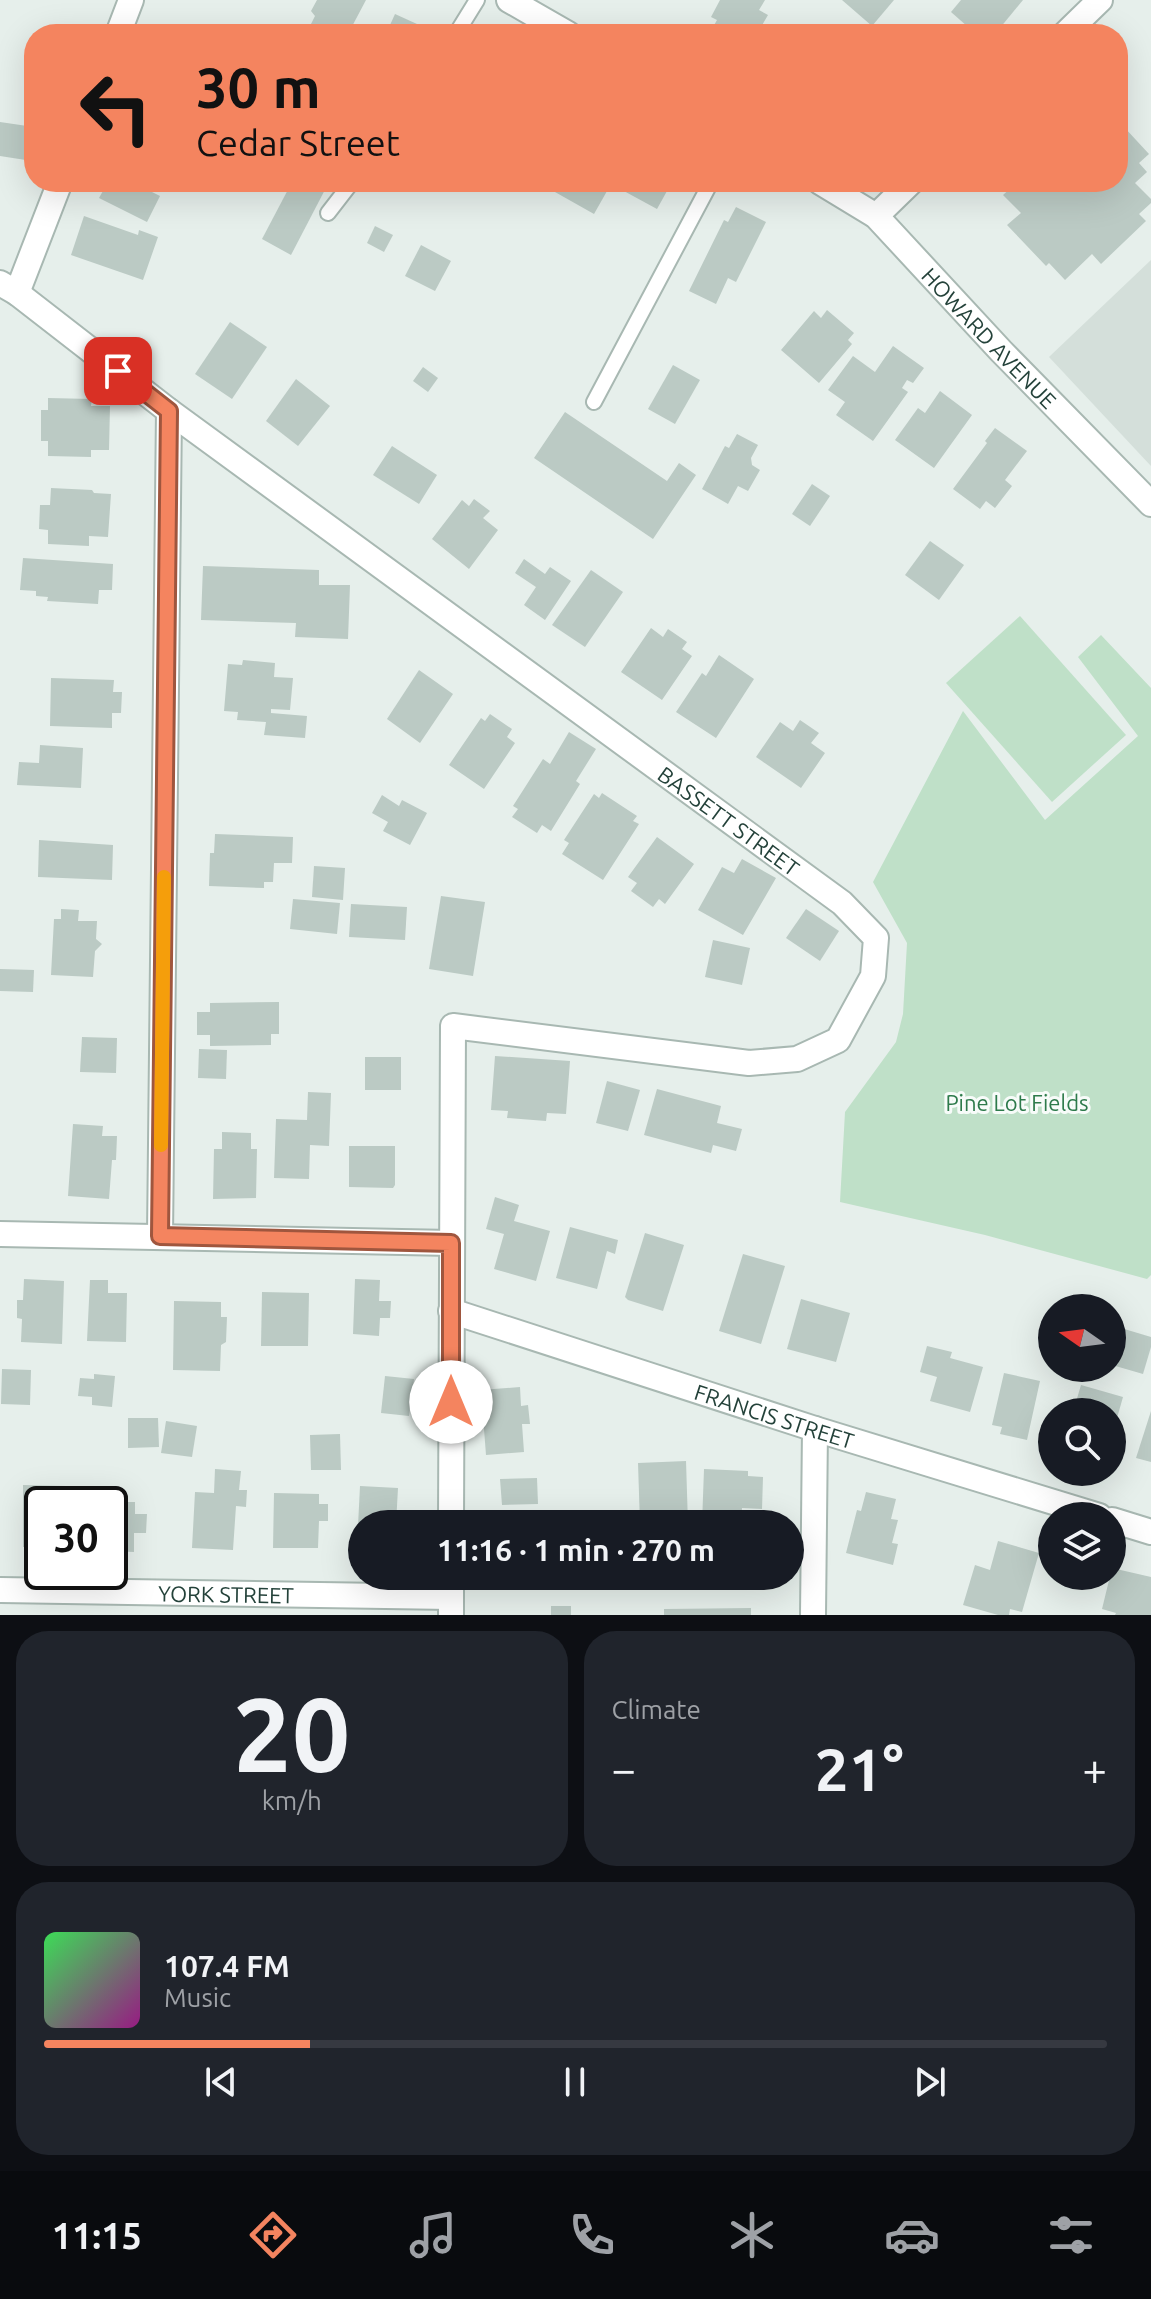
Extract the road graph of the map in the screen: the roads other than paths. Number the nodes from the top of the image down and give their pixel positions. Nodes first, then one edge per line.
1 (131, 0) edge
2 (477, 0) edge
3 (509, 0) edge
4 (1100, 0) edge
5 (122, 24) edge
6 (462, 24) edge
7 (551, 24) edge
8 (1075, 24) edge
9 (55, 192) edge
10 (344, 192) edge
11 (705, 192) edge
12 (836, 192) edge
13 (901, 192) edge
14 (328, 213) dead end
15 (876, 216) junction
16 (9, 288) edge
17 (594, 402) dead end
18 (169, 411) junction
19 (1151, 504) edge
20 (0, 1234) edge
21 (160, 1236) junction
22 (451, 1243) junction
23 (451, 1311) junction
24 (815, 1429) junction
25 (1053, 1502) edge
26 (451, 1510) edge
27 (1126, 1524) edge
28 (1151, 1532) edge
29 (0, 1590) edge
30 (451, 1596) edge
31 (813, 1615) edge

1 - 5 street
2 - 6 lane
3 - 7 street
4 - 8 street
9 - 16 street
10 - 14 lane
11 - 17 lane
12 - 15 street, HOWARD AVENUE
13 - 15 street
15 - 19 street, HOWARD AVENUE
16 - 18 street, BASSETT STREET
18 - 21 street
18 - 22 street, BASSETT STREET
20 - 21 street
21 - 22 street
22 - 23 street
23 - 24 street, FRANCIS STREET
23 - 26 street
24 - 25 street, FRANCIS STREET
24 - 31 street
27 - 28 street
29 - 30 street, YORK STREET

